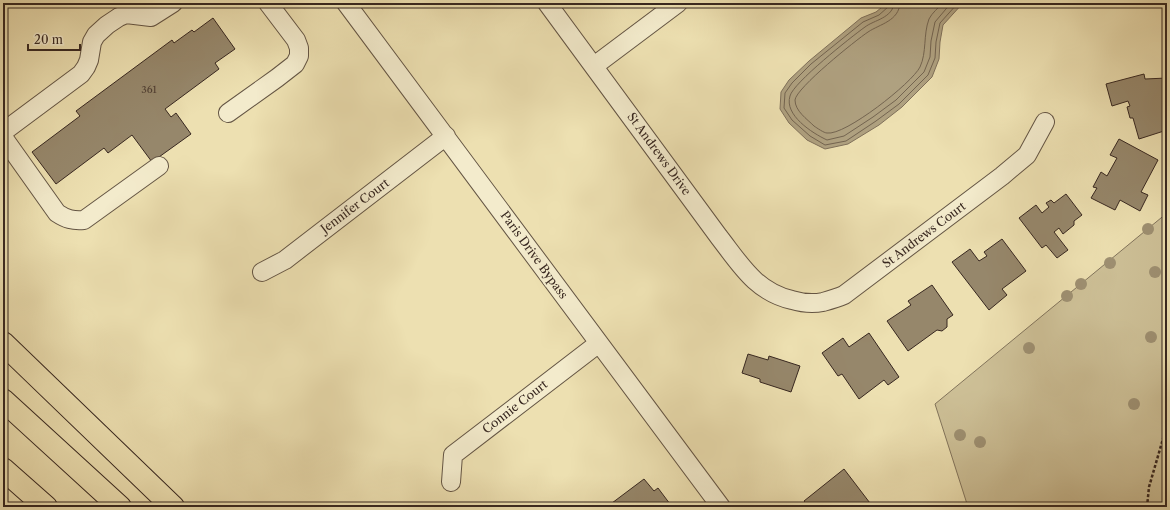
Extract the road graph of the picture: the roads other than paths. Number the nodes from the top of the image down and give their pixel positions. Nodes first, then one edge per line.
1 (173, 3) edge
2 (268, 3) edge
3 (346, 3) edge
4 (547, 3) edge
5 (678, 3) edge
6 (594, 66) junction
7 (228, 112) dead end
8 (1044, 122) dead end
9 (3, 132) edge
10 (446, 136) junction
11 (3, 137) edge
12 (159, 166) dead end
13 (262, 272) dead end
14 (778, 297) joint
15 (3, 343) edge
16 (599, 343) junction
17 (3, 400) edge
18 (3, 469) edge
19 (3, 482) edge
20 (451, 482) dead end
21 (40, 507) edge
22 (46, 507) edge
23 (120, 507) edge
24 (173, 507) edge
25 (720, 507) edge

1 - 9 street
2 - 7 street
3 - 10 street, Paris Drive Bypass
4 - 6 street, St Andrews Drive
5 - 6 street
6 - 14 street, St Andrews Drive
8 - 14 street, St Andrews Court
10 - 13 street, Jennifer Court
10 - 16 street, Paris Drive Bypass
11 - 12 street
15 - 24 highway
16 - 20 street, Connie Court
16 - 25 street, Paris Drive Bypass
17 - 23 highway
18 - 22 highway
19 - 21 highway

